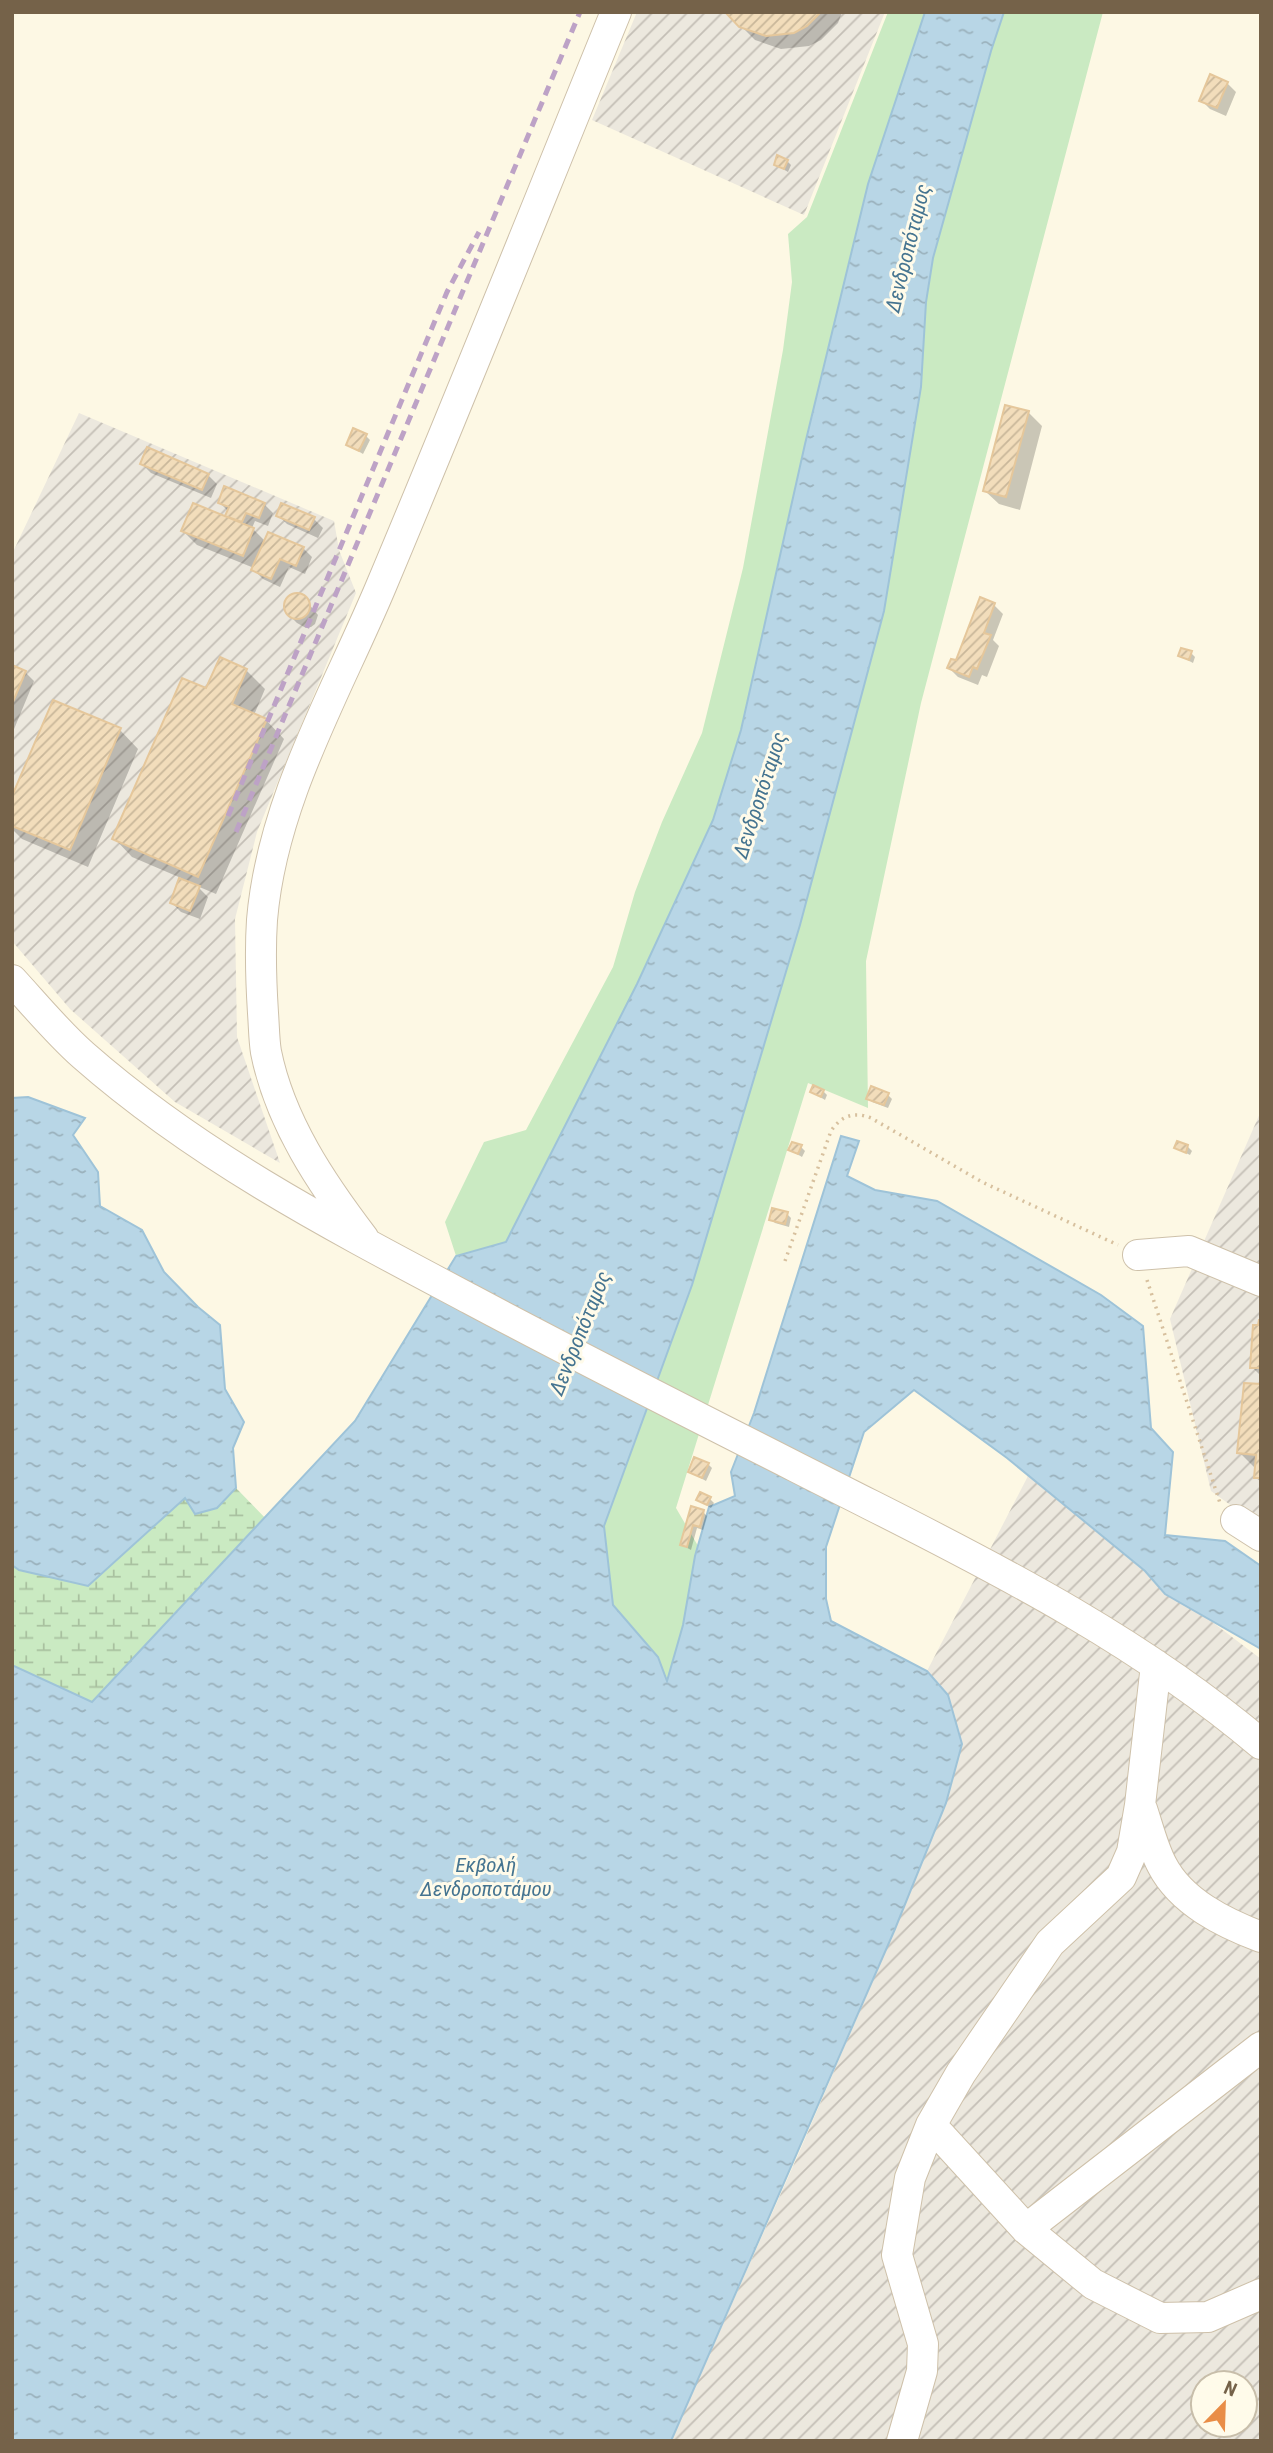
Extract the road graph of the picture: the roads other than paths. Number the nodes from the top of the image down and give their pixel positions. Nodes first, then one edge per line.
1 (616, 12) edge
2 (12, 980) edge
3 (368, 1245) junction
4 (1138, 1255) road end
5 (1261, 1281) edge
6 (1156, 1665) junction
7 (1261, 1745) edge
8 (1140, 1805) junction
9 (1261, 1937) edge
10 (1261, 2047) edge
11 (931, 2125) junction
12 (1027, 2229) junction
13 (1261, 2294) edge
14 (902, 2441) edge

1 - 3 street
2 - 3 street
3 - 6 street
4 - 5 street
6 - 7 street
6 - 8 street
8 - 9 street
8 - 11 street
10 - 12 street
11 - 12 street
11 - 14 street
12 - 13 street

